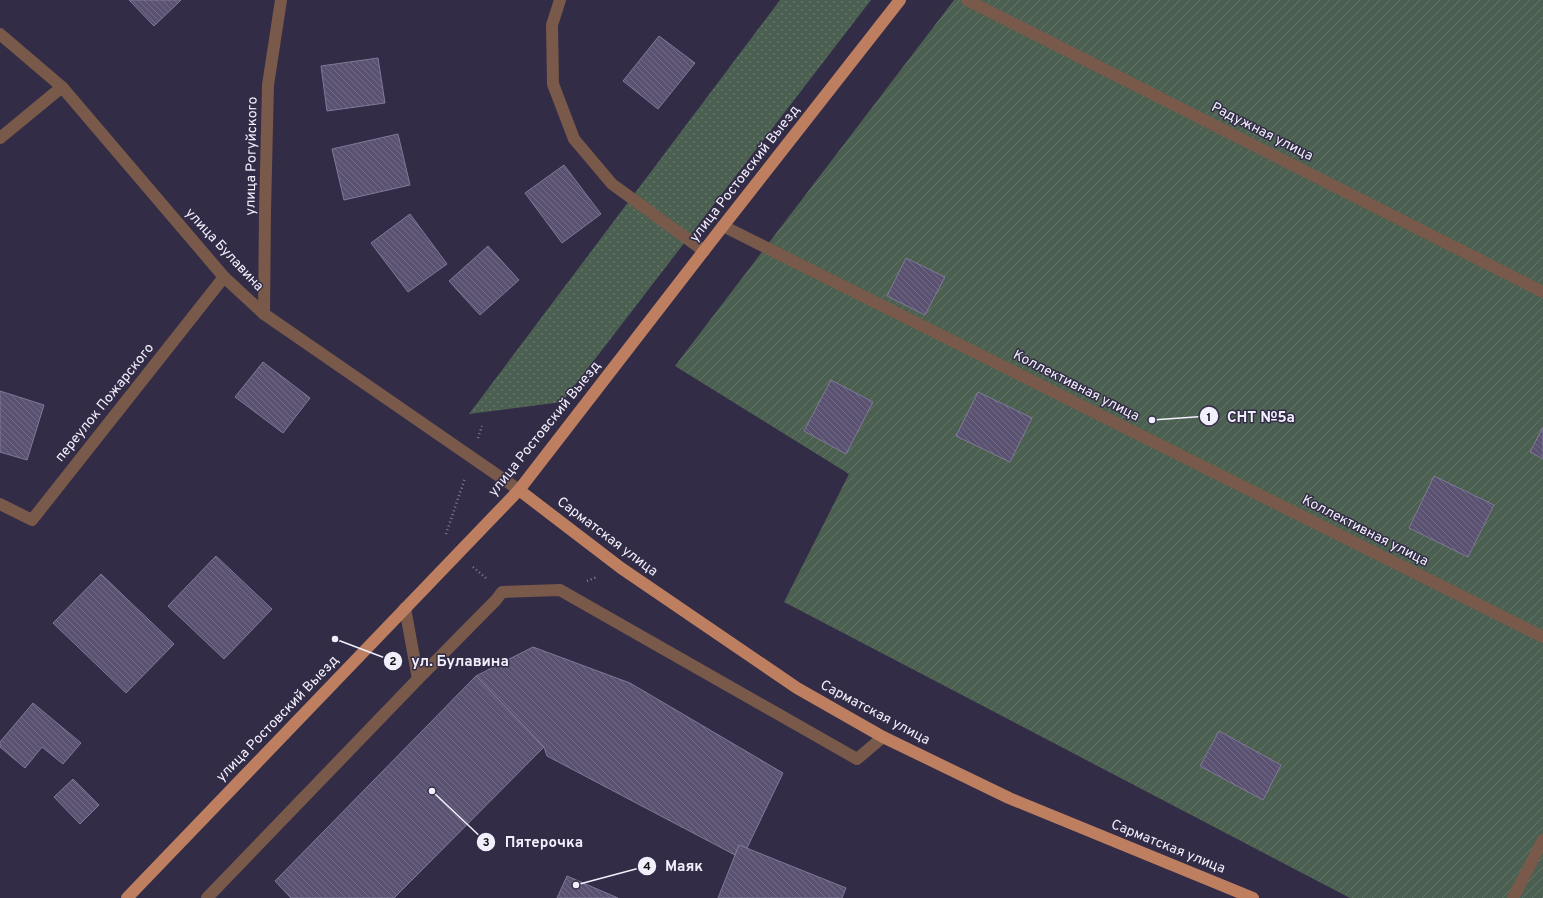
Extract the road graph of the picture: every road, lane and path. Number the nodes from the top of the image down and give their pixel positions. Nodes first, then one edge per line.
1 (281, 0) edge
2 (560, 0) edge
3 (900, 0) edge
4 (967, 0) edge
5 (0, 34) edge
6 (62, 87) junction
7 (0, 138) edge
8 (723, 226) junction
9 (704, 251) junction
10 (224, 277) junction
11 (1543, 292) edge
12 (264, 314) junction
13 (519, 490) junction
14 (0, 504) edge
15 (621, 568) junction
16 (560, 590) junction
17 (405, 608) junction
18 (1543, 637) edge
19 (418, 679) junction
20 (883, 737) junction
21 (1543, 840) edge
22 (128, 898) edge
23 (207, 898) edge
24 (1253, 898) edge
25 (1513, 898) edge

1 - 12 street, улица Рогуйского
2 - 9 street
3 - 8 main road, улица Ростовский Выезд
4 - 11 street, Радужная улица
5 - 6 street, улица Булавина
6 - 7 street
6 - 10 street, улица Булавина
8 - 9 main road, улица Ростовский Выезд
8 - 18 street, Коллективная улица
9 - 13 main road, улица Ростовский Выезд
10 - 12 street, улица Булавина
10 - 14 street, переулок Пожарского
12 - 13 street, улица Булавина
13 - 15 main road, Сарматская улица
13 - 17 main road, улица Ростовский Выезд
15 - 16 path
15 - 20 main road, Сарматская улица
16 - 19 street
16 - 20 street
17 - 19 street
17 - 22 main road, улица Ростовский Выезд
19 - 23 street
20 - 24 main road, Сарматская улица
21 - 25 street

